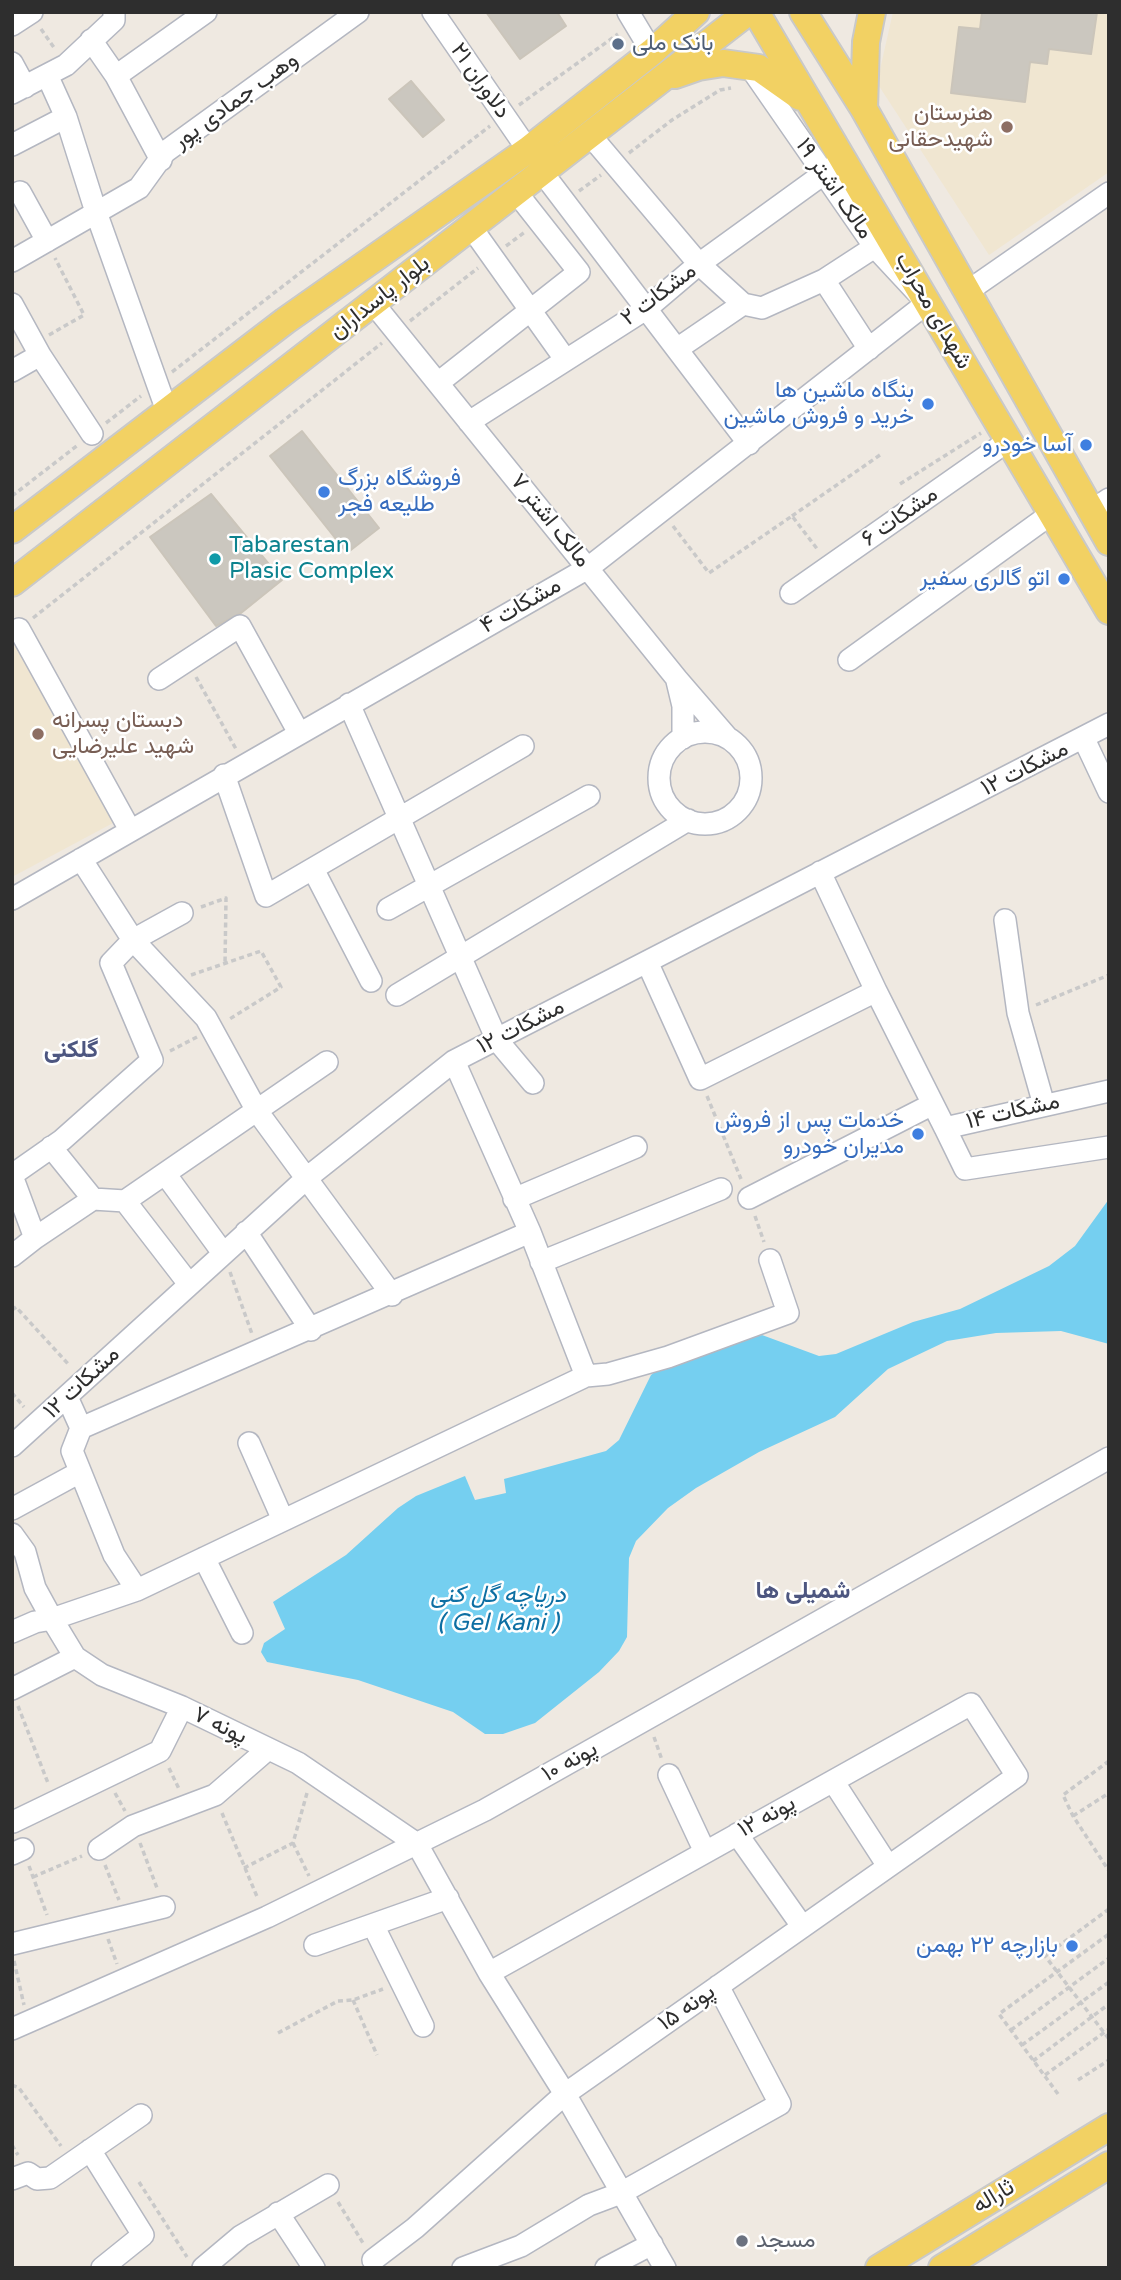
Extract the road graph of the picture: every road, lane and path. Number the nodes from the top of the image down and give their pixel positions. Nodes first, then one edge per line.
1 (114, 12) edge
2 (206, 12) edge
3 (358, 12) edge
4 (668, 12) edge
5 (696, 12) edge
6 (748, 12) edge
7 (756, 12) edge
8 (803, 12) edge
9 (872, 12) edge
10 (443, 16) edge
11 (25, 17) edge
12 (631, 17) edge
13 (91, 40) junction
14 (652, 52) junction
15 (12, 63) edge
16 (750, 67) junction
17 (57, 70) junction
18 (116, 76) junction
19 (660, 80) junction
20 (19, 90) edge
21 (811, 106) junction
22 (864, 109) junction
23 (504, 115) junction
24 (66, 117) junction
25 (590, 135) junction
26 (12, 145) edge
27 (161, 160) junction
28 (535, 161) junction
29 (833, 166) junction
30 (20, 192) dead end
31 (516, 192) junction
32 (1109, 192) edge
33 (96, 212) junction
34 (471, 227) junction
35 (47, 241) junction
36 (882, 242) junction
37 (12, 261) edge
38 (699, 264) junction
39 (824, 280) junction
40 (968, 291) junction
41 (373, 303) junction
42 (743, 303) junction
43 (927, 303) junction
44 (12, 304) edge
45 (646, 309) junction
46 (528, 310) junction
47 (37, 349) junction
48 (677, 349) junction
49 (869, 349) junction
50 (565, 359) junction
51 (12, 371) edge
52 (157, 383) junction
53 (438, 383) junction
54 (167, 411) junction
55 (469, 422) junction
56 (1003, 432) junction
57 (92, 434) junction
58 (749, 444) junction
59 (880, 455) dead end
60 (900, 484) dead end
61 (12, 496) edge
62 (1100, 505) edge
63 (662, 511) junction
64 (1051, 514) junction
65 (792, 516) junction
66 (12, 530) edge
67 (1109, 542) edge
68 (830, 565) junction
69 (588, 568) junction
70 (12, 583) edge
71 (791, 593) dead end
72 (1109, 611) edge
73 (19, 629) dead end
74 (849, 660) dead end
75 (187, 661) junction
76 (159, 679) dead end
77 (677, 680) junction
78 (349, 704) junction
79 (1109, 724) edge
80 (299, 733) junction
81 (683, 737) junction
82 (727, 737) junction
83 (1084, 739) junction
84 (523, 746) dead end
85 (244, 764) junction
86 (224, 775) junction
87 (1109, 792) edge
88 (589, 796) dead end
89 (400, 817) junction
90 (688, 820) junction
91 (130, 830) junction
92 (81, 859) junction
93 (313, 869) junction
94 (820, 872) junction
95 (431, 886) junction
96 (12, 899) edge
97 (388, 909) dead end
98 (182, 914) joint
99 (1005, 920) dead end
100 (133, 940) junction
101 (463, 957) junction
102 (225, 964) junction
103 (648, 964) junction
104 (1109, 975) edge
105 (371, 981) dead end
106 (173, 982) junction
107 (876, 991) junction
108 (397, 995) dead end
109 (1018, 1013) junction
110 (213, 1029) junction
111 (496, 1040) junction
112 (152, 1060) junction
113 (454, 1061) junction
114 (327, 1062) dead end
115 (700, 1079) junction
116 (533, 1083) dead end
117 (1109, 1091) edge
118 (931, 1105) junction
119 (1044, 1105) junction
120 (257, 1111) junction
121 (945, 1128) junction
122 (51, 1147) junction
123 (636, 1147) dead end
124 (1109, 1147) edge
125 (12, 1175) edge
126 (166, 1175) junction
127 (308, 1177) junction
128 (721, 1189) dead end
129 (748, 1198) junction
130 (93, 1199) junction
131 (514, 1199) junction
132 (125, 1201) junction
133 (246, 1232) junction
134 (530, 1232) junction
135 (35, 1238) junction
136 (223, 1253) junction
137 (12, 1256) edge
138 (770, 1260) joint
139 (541, 1262) junction
140 (189, 1284) junction
141 (392, 1295) junction
142 (12, 1302) edge
143 (14, 1308) edge
144 (311, 1330) junction
145 (259, 1352) junction
146 (586, 1376) junction
147 (84, 1382) junction
148 (67, 1397) junction
149 (81, 1428) junction
150 (249, 1443) dead end
151 (12, 1446) edge
152 (1109, 1458) edge
153 (80, 1472) junction
154 (12, 1509) edge
155 (283, 1520) junction
156 (12, 1534) edge
157 (205, 1558) junction
158 (137, 1590) junction
159 (52, 1619) junction
160 (12, 1633) edge
161 (242, 1633) dead end
162 (75, 1657) junction
163 (15, 1696) edge
164 (182, 1707) junction
165 (646, 1719) junction
166 (268, 1749) junction
167 (160, 1751) junction
168 (1109, 1761) edge
169 (313, 1772) junction
170 (669, 1775) joint
171 (1017, 1776) joint
172 (833, 1781) junction
173 (1109, 1793) edge
174 (215, 1795) junction
175 (56, 1801) junction
176 (187, 1805) junction
177 (1073, 1816) junction
178 (13, 1822) edge
179 (737, 1834) junction
180 (293, 1843) junction
181 (417, 1844) junction
182 (99, 1849) junction
183 (18, 1851) edge
184 (705, 1852) junction
185 (887, 1866) junction
186 (244, 1868) junction
187 (1109, 1871) edge
188 (33, 1877) junction
189 (310, 1877) dead end
190 (449, 1898) junction
191 (164, 1907) dead end
192 (1109, 1909) edge
193 (125, 1915) junction
194 (267, 1917) junction
195 (101, 1920) junction
196 (373, 1925) junction
197 (802, 1926) junction
198 (54, 1933) junction
199 (1109, 1934) edge
200 (12, 1944) edge
201 (315, 1945) dead end
202 (12, 1956) edge
203 (1109, 1958) edge
204 (1057, 1972) junction
205 (489, 1973) junction
206 (123, 1980) junction
207 (1109, 1982) edge
208 (402, 1983) junction
209 (718, 1986) junction
210 (1069, 1987) junction
211 (353, 2000) junction
212 (1081, 2002) junction
213 (1109, 2004) edge
214 (1092, 2017) junction
215 (20, 2025) edge
216 (423, 2025) dead end
217 (1109, 2029) edge
218 (1011, 2030) junction
219 (278, 2033) dead end
220 (1104, 2033) junction
221 (1109, 2039) edge
222 (1022, 2045) junction
223 (377, 2055) dead end
224 (1109, 2060) edge
225 (1033, 2061) junction
226 (1045, 2076) junction
227 (1078, 2080) dead end
228 (12, 2085) edge
229 (565, 2094) junction
230 (1058, 2094) dead end
231 (141, 2115) dead end
232 (1109, 2127) edge
233 (81, 2156) junction
234 (1109, 2165) edge
235 (12, 2179) edge
236 (139, 2182) dead end
237 (328, 2185) joint
238 (621, 2193) junction
239 (278, 2213) junction
240 (652, 2245) junction
241 (373, 2260) joint
242 (107, 2267) edge
243 (194, 2268) edge
244 (203, 2268) edge
245 (314, 2268) edge
246 (463, 2268) edge
247 (606, 2268) edge
248 (665, 2268) edge
249 (879, 2268) edge
250 (942, 2268) edge

1 - 13 street
2 - 18 street
3 - 27 street, وهب جمادی پور
4 - 14 main road
5 - 14 main road, بلوار پاسداران
6 - 19 main road, بلوار پاسداران
7 - 21 main road, شهدای محراب
8 - 22 main road, شهدای محراب
9 - 22 main road
10 - 23 street, دلاوران ۲۱
11 - 17 path
12 - 14 street
12 - 23 path
13 - 17 street
13 - 18 street
14 - 28 main road, بلوار پاسداران
15 - 20 street
16 - 19 main road
16 - 21 main road
16 - 29 street, مالک اشتر ۱۹
17 - 20 street
17 - 24 street
18 - 27 street
19 - 25 main road, بلوار پاسداران
21 - 29 main road, شهدای محراب
22 - 40 main road, شهدای محراب
23 - 28 street, دلاوران ۲۱
23 - 52 path
24 - 26 street
24 - 33 street
25 - 28 main road, بلوار پاسداران
25 - 38 street
27 - 33 street, وهب جمادی پور
28 - 31 main road, بلوار پاسداران
28 - 45 street, دلاوران ۲۱
28 - 54 main road, بلوار پاسداران
29 - 36 main road, شهدای محراب
29 - 38 street, مشکات ۲
30 - 35 street
31 - 34 main road, بلوار پاسداران
31 - 46 street
32 - 40 street
33 - 35 street, وهب جمادی پور
33 - 52 street
34 - 41 main road, بلوار پاسداران
34 - 46 street
35 - 37 street, وهب جمادی پور
35 - 47 path
36 - 39 street
36 - 43 main road, شهدای محراب
38 - 42 street
38 - 45 street, مشکات ۲
39 - 42 street
39 - 49 street
40 - 62 main road, شهدای محراب
41 - 53 street, مالک اشتر ۷
41 - 70 main road, بلوار پاسداران
42 - 48 street
43 - 49 street, مشکات ۴
43 - 56 main road, شهدای محراب
44 - 47 street
45 - 48 street, دلاوران ۲۱
45 - 50 street, مشکات ۲
46 - 50 street
46 - 53 street
47 - 51 street
47 - 57 street
48 - 58 street, دلاوران ۲۱
49 - 58 street, مشکات ۴
50 - 55 street, مشکات ۲
52 - 54 street
52 - 57 path
53 - 55 street, مالک اشتر ۷
54 - 66 main road, بلوار پاسداران
55 - 69 street, مالک اشتر ۷
56 - 60 path
56 - 64 main road, شهدای محراب
56 - 68 street, مشکات ۶
57 - 61 path
58 - 63 street, مشکات ۴
59 - 65 path
62 - 67 main road, شهدای محراب
63 - 65 path
63 - 69 street, مشکات ۴
64 - 72 main road, شهدای محراب
64 - 74 street
65 - 68 path
68 - 71 street, مشکات ۶
69 - 77 street, مالک اشتر ۷
69 - 78 street, مشکات ۴
73 - 91 street
75 - 76 street
75 - 80 street
75 - 85 path
77 - 81 street
77 - 82 street, مالک اشتر ۷
78 - 80 street, مشکات ۴
78 - 89 street
79 - 83 street, مشکات ۱۲
80 - 85 street, مشکات ۴
81 - 82 street
81 - 90 street
82 - 90 street
83 - 87 street
83 - 94 street, مشکات ۱۲
84 - 89 street
85 - 86 street, مشکات ۴
86 - 91 street, مشکات ۴
86 - 93 street
88 - 95 street
89 - 93 street
89 - 95 street
90 - 101 street
91 - 92 street, مشکات ۴
92 - 96 street, مشکات ۴
92 - 100 street
93 - 105 street
94 - 103 street, مشکات ۱۲
94 - 107 street, مشکات ۱۴
95 - 97 street
95 - 101 street
98 - 100 street
98 - 102 path
99 - 109 street
100 - 106 street
100 - 112 street
101 - 108 street
101 - 111 street
102 - 106 path
102 - 110 path
103 - 111 street, مشکات ۱۲
103 - 115 street
104 - 109 path
106 - 110 street
107 - 115 street
107 - 118 street, مشکات ۱۴
109 - 119 street
110 - 112 path
110 - 120 street
111 - 113 street, مشکات ۱۲
111 - 116 street
112 - 122 street
113 - 127 street, مشکات ۱۲
113 - 131 street
114 - 120 street
115 - 129 path
117 - 119 street, مشکات ۱۴
118 - 121 street, مشکات ۱۴
118 - 129 street
119 - 121 street, مشکات ۱۴
120 - 126 street
120 - 127 street
121 - 124 street
122 - 125 street
122 - 130 street
123 - 131 street
125 - 135 street
126 - 132 street
126 - 136 street
127 - 133 street, مشکات ۱۲
127 - 141 street
128 - 139 street
129 - 138 path
130 - 132 street
130 - 135 street
131 - 134 street
132 - 140 street
133 - 136 street, مشکات ۱۲
133 - 144 street
134 - 139 street
134 - 141 street
135 - 137 street
136 - 140 street, مشکات ۱۲
136 - 145 path
138 - 146 street
139 - 146 street
140 - 147 street, مشکات ۱۲
141 - 144 street
142 - 143 path
143 - 147 path
144 - 145 street
145 - 149 street
146 - 155 street
147 - 148 street, مشکات ۱۲
148 - 149 street
148 - 151 street, مشکات ۱۲
149 - 153 street
150 - 155 street
152 - 165 street, پونه ۱۰
153 - 154 street
153 - 158 street
155 - 157 street
156 - 159 street
157 - 158 street
157 - 161 street
158 - 159 street
159 - 160 street
159 - 162 street
162 - 163 street
162 - 164 street, پونه ۷
163 - 175 path
164 - 166 street, پونه ۷
164 - 167 street
165 - 170 path
165 - 181 street, پونه ۱۰
166 - 169 street, پونه ۷
166 - 174 street
167 - 175 street
167 - 176 path
168 - 177 path
169 - 180 path
169 - 181 street, پونه ۷
170 - 184 street
171 - 172 street, پونه ۱۲
171 - 185 street, پونه ۱۵
172 - 179 street, پونه ۱۲
172 - 185 street
173 - 177 path
174 - 176 street
174 - 186 path
175 - 178 street
176 - 182 street
177 - 187 path
179 - 184 street, پونه ۱۲
179 - 197 street
180 - 186 path
180 - 189 path
181 - 190 street
181 - 194 street, پونه ۱۰
182 - 188 path
182 - 193 path
183 - 188 path
184 - 205 street, پونه ۱۲
185 - 197 street, پونه ۱۵
186 - 194 path
188 - 198 path
190 - 196 street
190 - 205 street
191 - 193 street
192 - 204 path
193 - 195 street
194 - 206 street, پونه ۱۰
195 - 198 street
195 - 206 path
196 - 201 street
196 - 208 street
197 - 209 street, پونه ۱۵
198 - 200 street
199 - 204 path
202 - 215 path
203 - 210 path
204 - 210 path
204 - 218 path
205 - 229 street
206 - 215 street, پونه ۱۰
207 - 212 path
208 - 211 path
208 - 216 street
209 - 229 street, پونه ۱۵
209 - 238 street
210 - 212 path
210 - 218 path
211 - 219 path
211 - 223 path
212 - 214 path
212 - 222 path
213 - 214 path
214 - 220 path
214 - 225 path
217 - 220 path
218 - 222 path
220 - 221 path
220 - 226 path
222 - 225 path
224 - 227 path
225 - 226 path
226 - 230 path
228 - 233 path
229 - 238 street
229 - 241 street, پونه ۱۵
231 - 233 street
232 - 249 main road, ثاراله
233 - 235 street
233 - 242 street
234 - 250 main road, ثاراله
236 - 243 path
237 - 239 street
237 - 241 path
238 - 240 street
238 - 246 street
239 - 244 street
239 - 245 street
240 - 247 street
240 - 248 street

